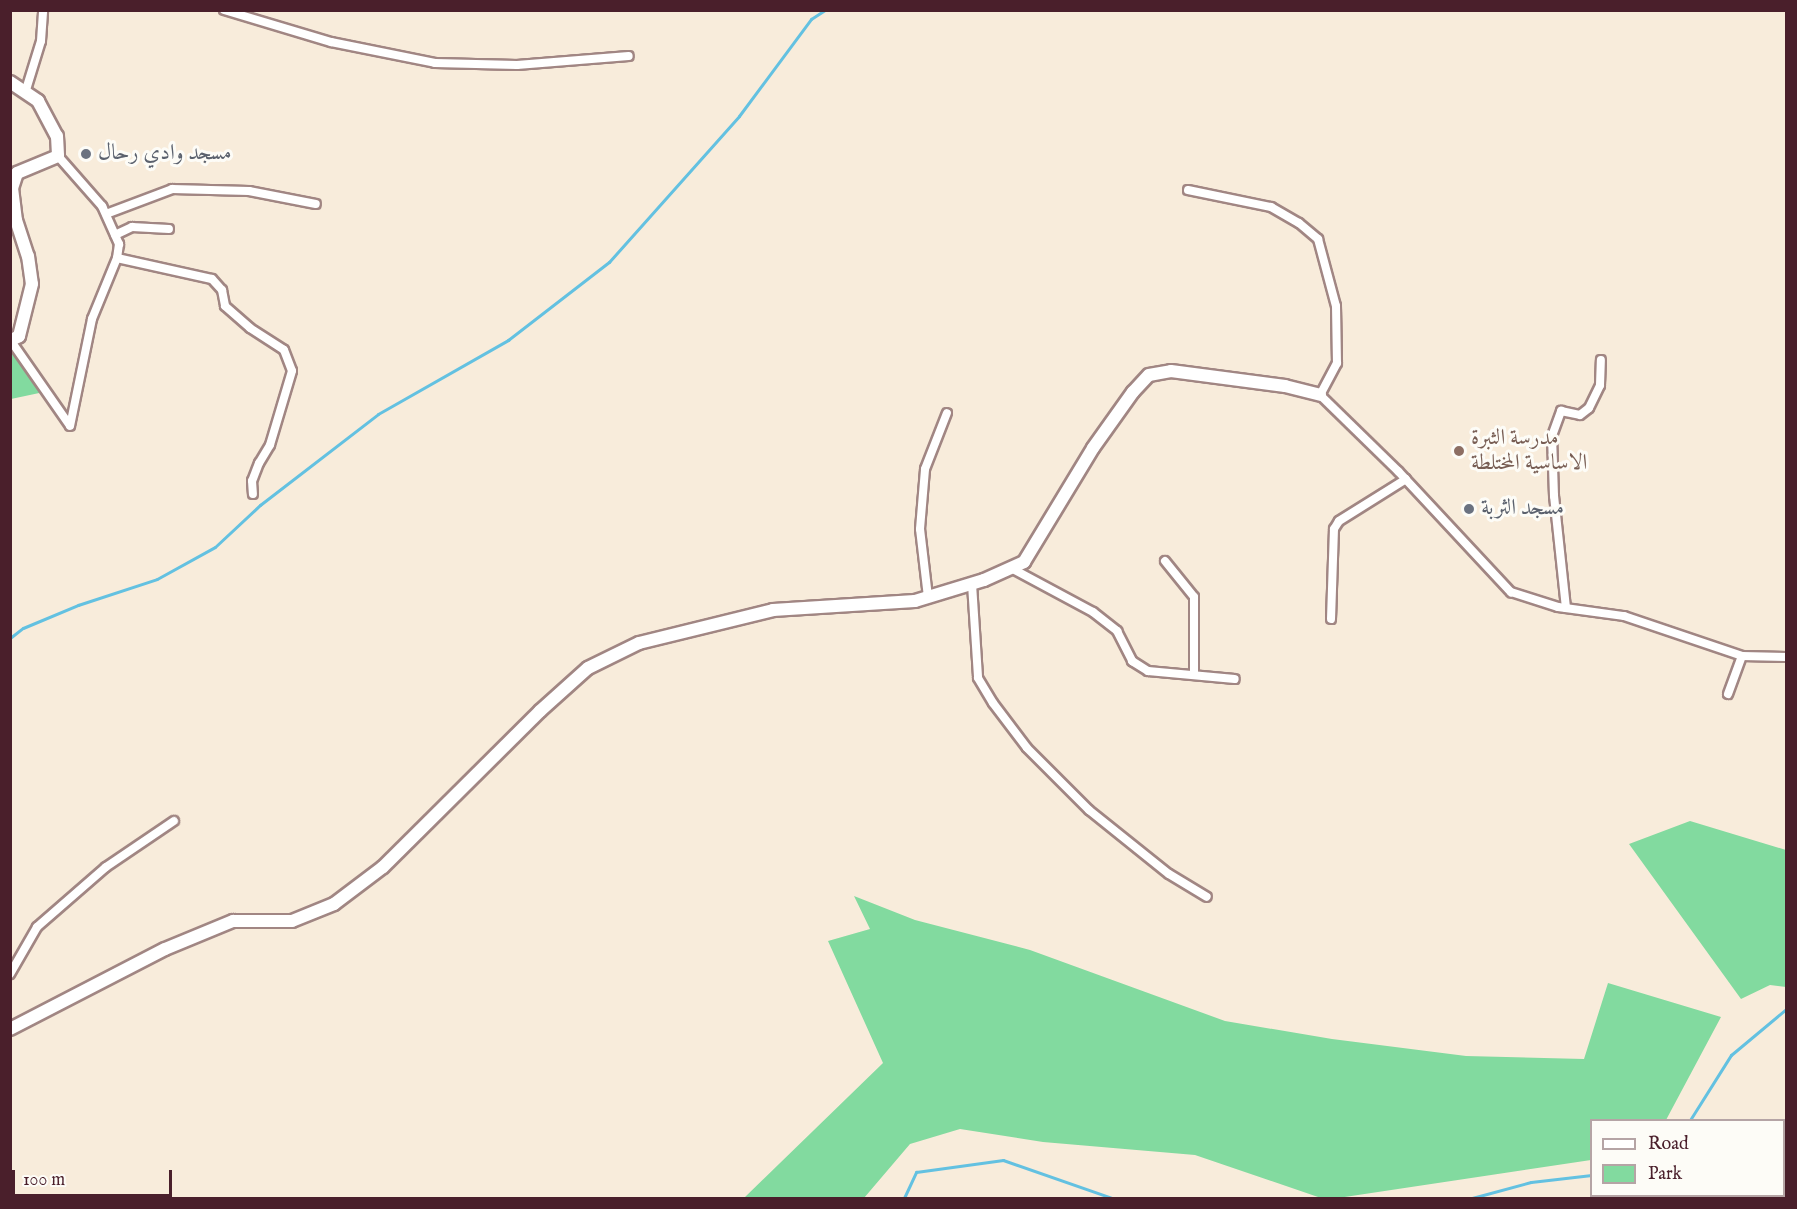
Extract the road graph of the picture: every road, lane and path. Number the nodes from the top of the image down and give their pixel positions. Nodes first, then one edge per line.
1 (43, 10) edge
2 (224, 10) edge
3 (629, 57) dead end
4 (10, 82) edge
5 (25, 93) junction
6 (58, 156) junction
7 (14, 174) edge
8 (1188, 190) dead end
9 (316, 204) dead end
10 (106, 214) junction
11 (169, 229) dead end
12 (115, 235) junction
13 (117, 258) junction
14 (11, 341) edge
15 (1601, 360) dead end
16 (1320, 395) junction
17 (947, 413) dead end
18 (1406, 479) junction
19 (254, 494) dead end
20 (1165, 561) dead end
21 (1011, 568) junction
22 (972, 584) junction
23 (928, 597) junction
24 (1566, 608) junction
25 (1331, 619) dead end
26 (1742, 657) junction
27 (1786, 657) edge
28 (1194, 675) junction
29 (1235, 679) dead end
30 (1728, 694) dead end
31 (174, 821) dead end
32 (1207, 897) dead end
33 (10, 974) edge
34 (10, 1029) edge

1 - 5 street
2 - 3 street
4 - 5 street
5 - 6 street
6 - 7 street
6 - 10 street
7 - 14 street
8 - 16 street
9 - 10 street
10 - 12 street
11 - 12 street
12 - 13 street
13 - 14 street
13 - 19 street
15 - 24 street
16 - 18 street
16 - 21 street
17 - 23 street
18 - 24 street
18 - 25 street
20 - 28 street
21 - 22 street
21 - 28 street
22 - 23 street
22 - 32 street
23 - 34 street
24 - 26 street
26 - 27 street
26 - 30 street
28 - 29 street
31 - 33 street

